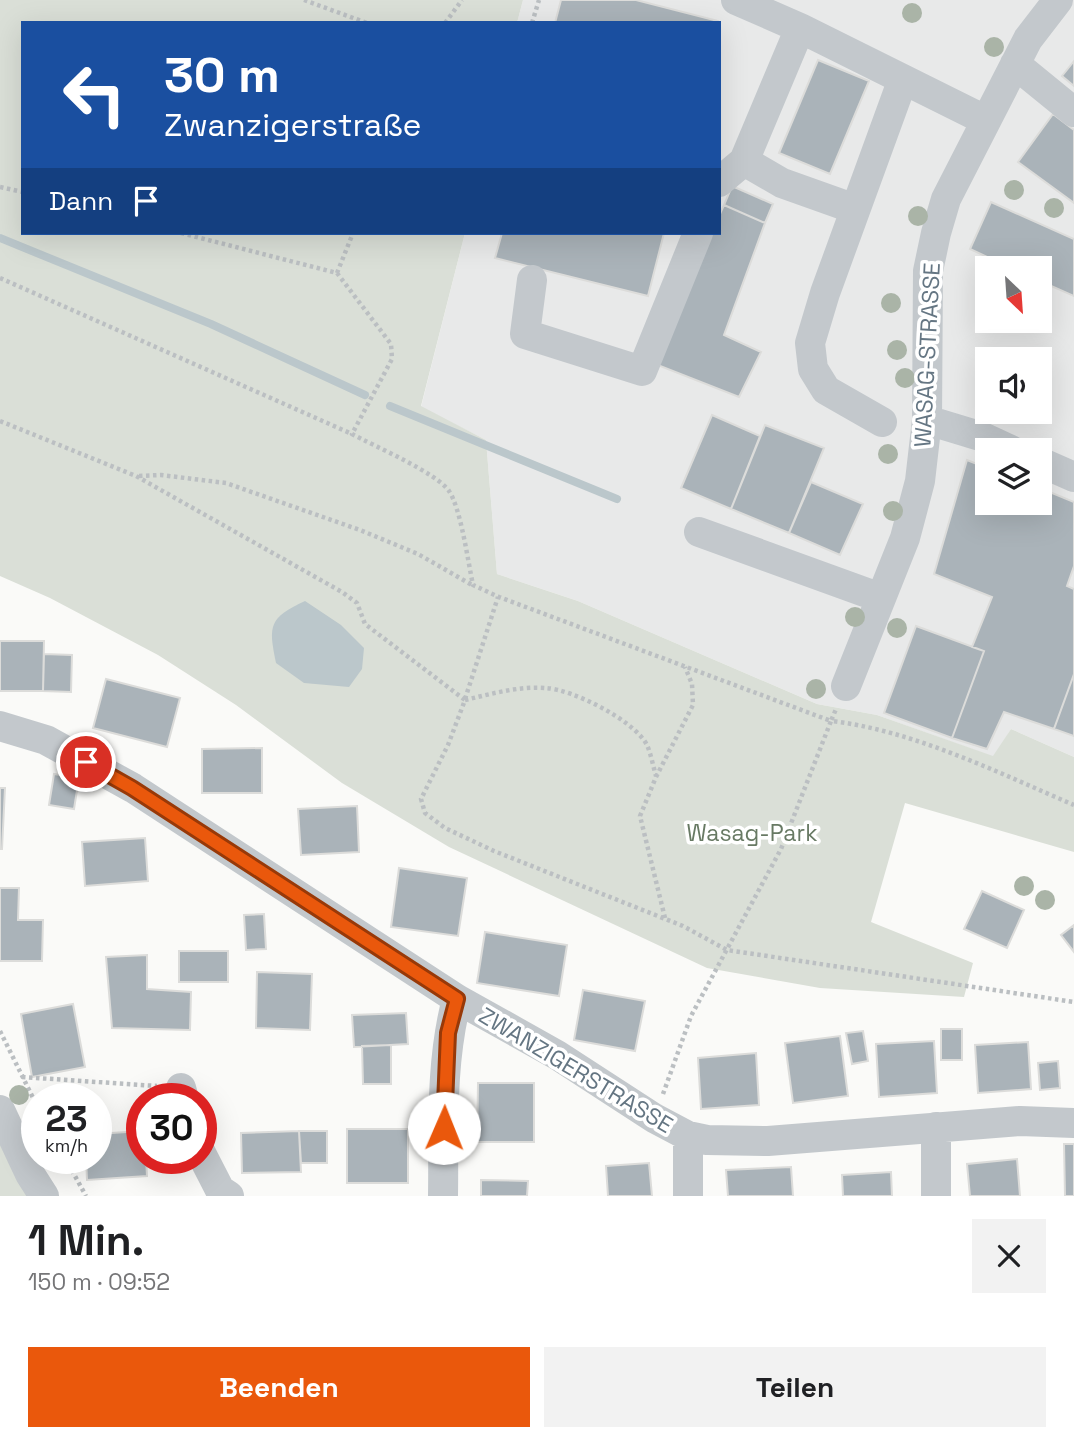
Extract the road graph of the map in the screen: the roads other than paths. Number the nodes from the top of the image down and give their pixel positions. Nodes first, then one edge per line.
1 (736, 0) edge
2 (1058, 0) edge
3 (800, 27) junction
4 (1015, 64) junction
5 (903, 79) junction
6 (1074, 112) edge
7 (985, 120) junction
8 (744, 161) junction
9 (721, 180) edge
10 (855, 209) junction
11 (697, 235) edge
12 (532, 280) dead end
13 (927, 420) junction
14 (882, 422) dead end
15 (985, 438) edge
16 (1052, 467) edge
17 (1074, 477) edge
18 (699, 532) dead end
19 (881, 598) junction
20 (846, 686) road end
21 (0, 726) edge
22 (457, 999) junction
23 (0, 1110) edge
24 (1074, 1123) edge
25 (936, 1128) junction
26 (688, 1136) junction
27 (212, 1174) edge
28 (44, 1196) edge
29 (229, 1196) edge
30 (443, 1196) edge
31 (688, 1196) edge
32 (936, 1196) edge

1 - 3 street
2 - 4 street, WASAG-STRASSE
3 - 5 street
3 - 8 street
4 - 6 street
4 - 7 street, WASAG-STRASSE
5 - 7 street
5 - 10 street
7 - 13 street, WASAG-STRASSE
8 - 9 street
8 - 10 street
10 - 14 street
11 - 12 street
13 - 15 street
13 - 19 street, WASAG-STRASSE
16 - 17 street
18 - 19 street
19 - 20 street, WASAG-STRASSE
21 - 22 street, ZWANZIGERSTRASSE
22 - 26 street, ZWANZIGERSTRASSE
22 - 30 street
23 - 28 street
24 - 25 street, ZWANZIGERSTRASSE
25 - 26 street, ZWANZIGERSTRASSE
25 - 32 street
26 - 31 street
27 - 29 street

